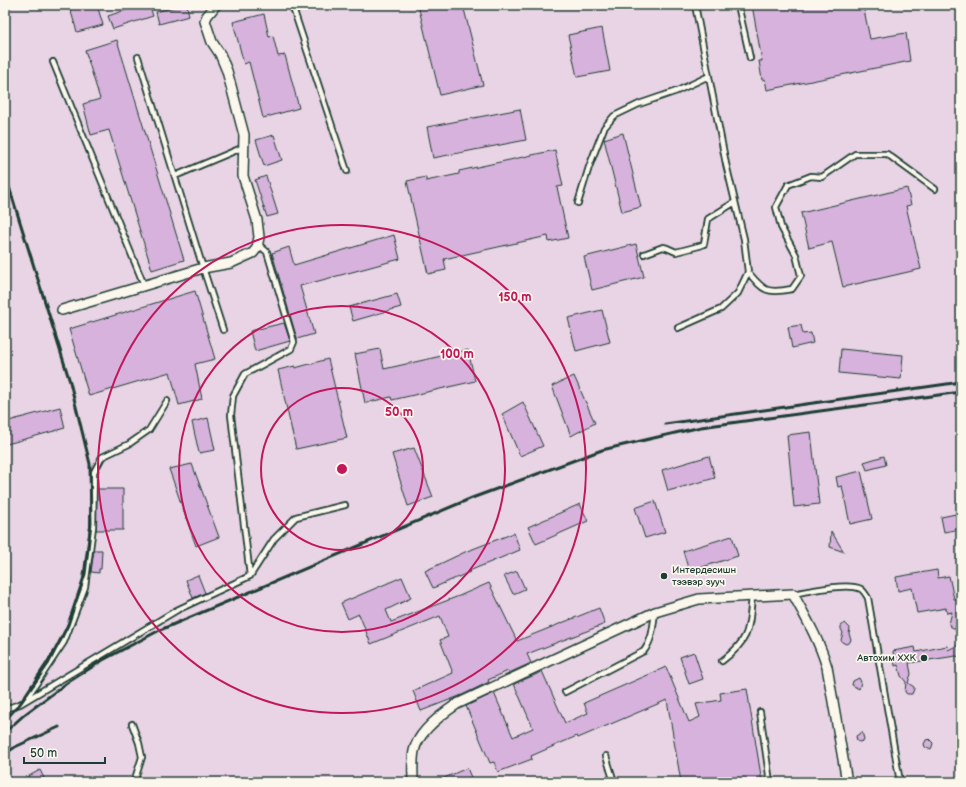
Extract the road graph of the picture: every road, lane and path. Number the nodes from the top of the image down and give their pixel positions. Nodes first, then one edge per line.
1 (216, 5) edge
2 (292, 5) edge
3 (695, 5) edge
4 (738, 5) edge
5 (138, 57) dead end
6 (750, 58) dead end
7 (53, 62) dead end
8 (709, 76) junction
9 (244, 148) junction
10 (347, 170) dead end
11 (175, 176) junction
12 (935, 189) dead end
13 (735, 202) junction
14 (578, 203) dead end
15 (258, 244) junction
16 (644, 254) dead end
17 (203, 268) junction
18 (748, 272) junction
19 (144, 285) junction
20 (62, 310) dead end
21 (678, 328) dead end
22 (223, 330) dead end
23 (167, 401) dead end
24 (346, 505) dead end
25 (250, 576) junction
26 (5, 578) edge
27 (5, 585) edge
28 (793, 594) junction
29 (752, 596) junction
30 (655, 612) junction
31 (722, 661) dead end
32 (565, 692) dead end
33 (25, 701) junction
34 (5, 709) edge
35 (760, 712) dead end
36 (132, 724) dead end
37 (606, 756) dead end
38 (134, 782) edge
39 (413, 782) edge
40 (614, 782) edge
41 (770, 782) edge
42 (847, 782) edge
43 (900, 782) edge

1 - 9 street
2 - 10 lane
3 - 8 lane
4 - 6 lane
5 - 11 lane
7 - 19 lane
8 - 13 lane
8 - 14 lane
9 - 11 lane
9 - 15 street
11 - 17 lane
12 - 18 lane
13 - 16 lane
13 - 18 lane
15 - 17 street
15 - 25 lane
17 - 19 street
17 - 22 lane
18 - 21 lane
19 - 20 street
23 - 33 lane
24 - 25 lane
25 - 33 lane
26 - 27 lane
28 - 29 street
28 - 42 street
28 - 43 lane
29 - 30 street
29 - 31 lane
30 - 32 lane
30 - 39 street
33 - 34 lane
35 - 41 lane
36 - 38 lane
37 - 40 lane

